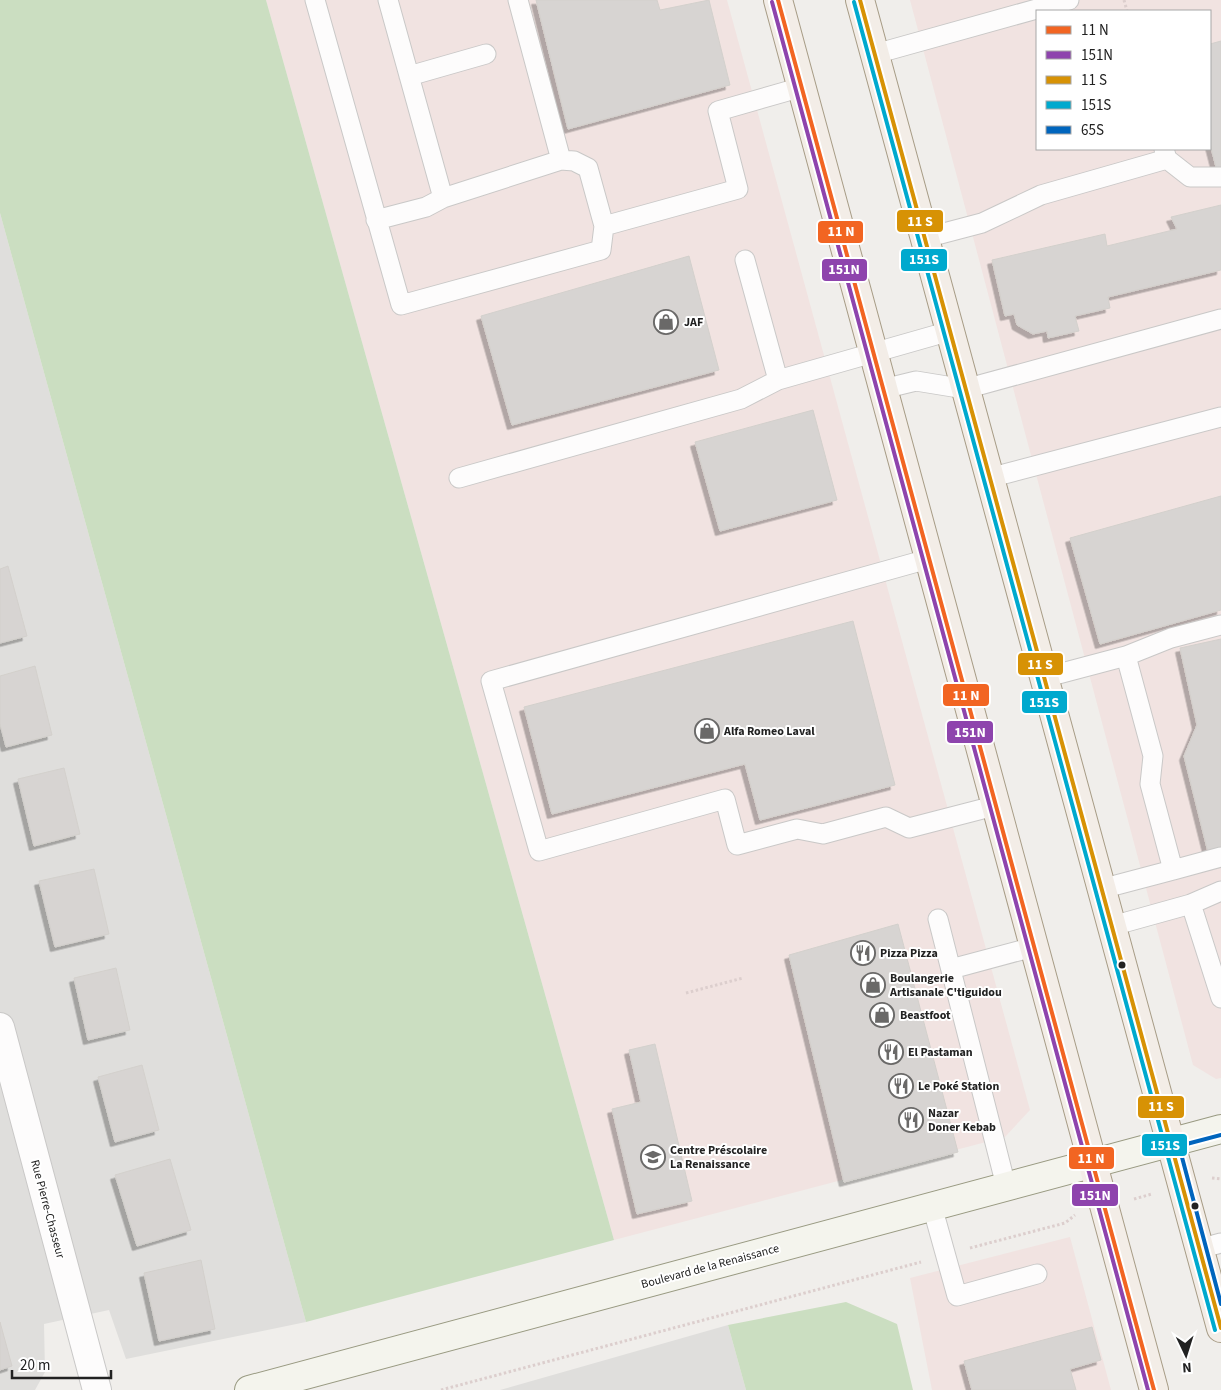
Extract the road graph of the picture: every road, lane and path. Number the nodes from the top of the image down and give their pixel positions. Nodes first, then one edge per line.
1 (315, 0) edge
2 (388, 0) edge
3 (518, 0) edge
4 (778, 0) edge
5 (860, 0) edge
6 (1068, 0) edge
7 (486, 54) dead end
8 (875, 54) junction
9 (409, 76) junction
10 (802, 87) junction
11 (1165, 154) edge
12 (562, 160) junction
13 (1221, 178) edge
14 (442, 198) junction
15 (376, 220) junction
16 (604, 226) junction
17 (924, 238) junction
18 (745, 260) dead end
19 (1221, 320) edge
20 (950, 331) junction
21 (873, 353) junction
22 (778, 380) junction
23 (883, 389) junction
24 (965, 389) junction
25 (1221, 417) edge
26 (459, 478) dead end
27 (989, 478) junction
28 (928, 559) junction
29 (1221, 625) edge
30 (1126, 656) junction
31 (1043, 678) junction
32 (994, 806) junction
33 (1221, 857) edge
34 (1173, 870) junction
35 (1101, 889) junction
36 (1221, 891) edge
37 (1191, 904) junction
38 (938, 919) dead end
39 (1112, 926) junction
40 (1033, 947) junction
41 (951, 969) junction
42 (743, 978) dead end
43 (686, 993) dead end
44 (1221, 998) edge
45 (1, 1033) edge
46 (1221, 1129) edge
47 (1171, 1142) junction
48 (1092, 1163) junction
49 (1221, 1178) edge
50 (1006, 1186) junction
51 (1182, 1186) junction
52 (932, 1206) junction
53 (1104, 1207) junction
54 (1210, 1246) edge
55 (967, 1249) dead end
56 (928, 1260) dead end
57 (1037, 1274) dead end
58 (1221, 1328) edge
59 (97, 1390) edge
60 (249, 1390) edge
61 (441, 1390) edge
62 (1154, 1390) edge

1 - 15 lane
2 - 9 lane
3 - 12 lane
4 - 10 main road
5 - 8 main road
6 - 8 lane
7 - 9 lane
8 - 17 main road
9 - 14 lane
10 - 16 lane
10 - 21 main road
11 - 13 lane
11 - 17 lane
12 - 14 lane
12 - 16 lane
14 - 15 lane
15 - 16 lane
17 - 20 main road
18 - 22 lane
19 - 24 lane
20 - 21 lane
20 - 24 main road
21 - 22 lane
21 - 23 main road
22 - 26 lane
23 - 24 lane
23 - 28 main road
24 - 27 main road
25 - 27 lane
27 - 31 main road
28 - 32 main road
28 - 32 lane
29 - 30 lane
30 - 31 lane
30 - 34 lane
31 - 35 main road
32 - 40 main road
33 - 34 lane
34 - 35 lane
35 - 39 main road
36 - 37 lane
37 - 39 lane
37 - 44 lane
38 - 41 lane
39 - 47 main road
40 - 41 lane
40 - 48 main road
41 - 50 lane
42 - 43 path
45 - 59 street, Rue Pierre-Chasseur
46 - 47 street, Boulevard de la Renaissance
47 - 48 street, Boulevard de la Renaissance
47 - 51 main road
48 - 50 street, Boulevard de la Renaissance
48 - 53 main road
49 - 51 path
50 - 52 street, Boulevard de la Renaissance
51 - 53 path
51 - 54 main road
52 - 57 lane
52 - 60 street, Boulevard de la Renaissance
53 - 55 path
53 - 62 main road
54 - 58 main road
56 - 61 path

